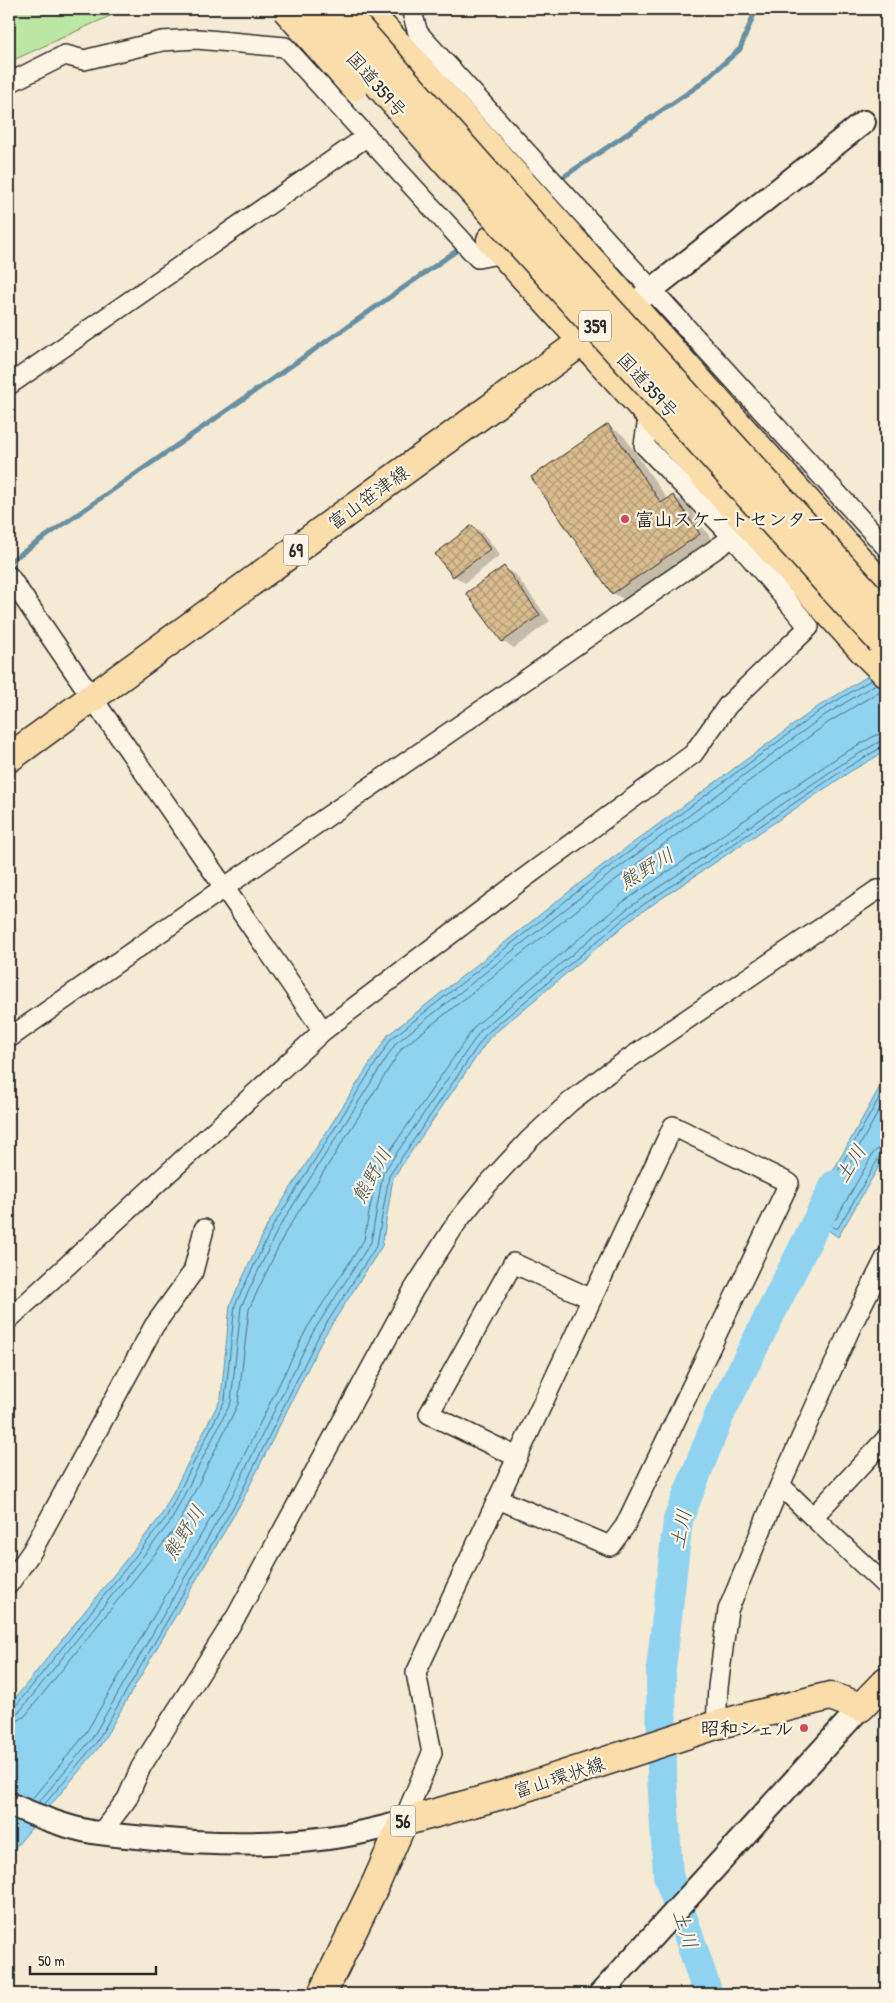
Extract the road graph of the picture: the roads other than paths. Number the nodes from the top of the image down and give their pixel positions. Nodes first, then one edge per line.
1 (286, 9) edge
2 (312, 9) edge
3 (340, 9) edge
4 (366, 9) edge
5 (411, 9) edge
6 (9, 83) edge
7 (864, 122) dead end
8 (366, 137) junction
9 (497, 246) junction
10 (642, 298) junction
11 (583, 341) junction
12 (9, 385) edge
13 (649, 414) junction
14 (733, 537) junction
15 (886, 547) edge
16 (9, 576) edge
17 (886, 590) edge
18 (886, 615) edge
19 (875, 650) edge
20 (886, 673) edge
21 (92, 698) junction
22 (9, 758) edge
23 (225, 887) junction
24 (886, 890) edge
25 (323, 1031) junction
26 (9, 1038) edge
27 (204, 1229) dead end
28 (886, 1257) edge
29 (592, 1299) junction
30 (9, 1319) edge
31 (886, 1439) edge
32 (517, 1457) junction
33 (780, 1485) junction
34 (498, 1499) junction
35 (813, 1517) junction
36 (9, 1584) edge
37 (886, 1586) edge
38 (886, 1681) edge
39 (861, 1708) junction
40 (710, 1727) junction
41 (9, 1804) edge
42 (402, 1822) junction
43 (96, 1833) junction
44 (322, 1994) edge
45 (600, 1994) edge

1 - 9 main road, bridge
2 - 19 main road, 国道359号 / 359, bridge
3 - 18 main road, 国道359号 / 359, bridge
4 - 10 main road
5 - 10 street
6 - 8 street
7 - 10 street
8 - 9 street
8 - 12 street
9 - 11 main road
10 - 11 main road, 富山笹津線 / 69
10 - 15 street
10 - 17 main road
11 - 13 main road
11 - 21 main road, 富山笹津線 / 69
13 - 14 street
13 - 19 main road
14 - 23 street
14 - 25 street
16 - 21 street
19 - 20 main road
21 - 22 main road, 富山笹津線 / 69
21 - 23 street
23 - 25 street
23 - 26 street
24 - 43 street
25 - 30 street
27 - 36 street
28 - 33 street
29 - 32 street
29 - 32 street
29 - 34 street
31 - 35 street
32 - 34 street
33 - 35 street
33 - 40 street
34 - 42 street
35 - 37 street
38 - 39 main road
39 - 40 main road, 富山環状線 / 56
39 - 45 street
40 - 42 main road, 富山環状線 / 56
41 - 43 street
42 - 43 street
42 - 44 main road, 56

